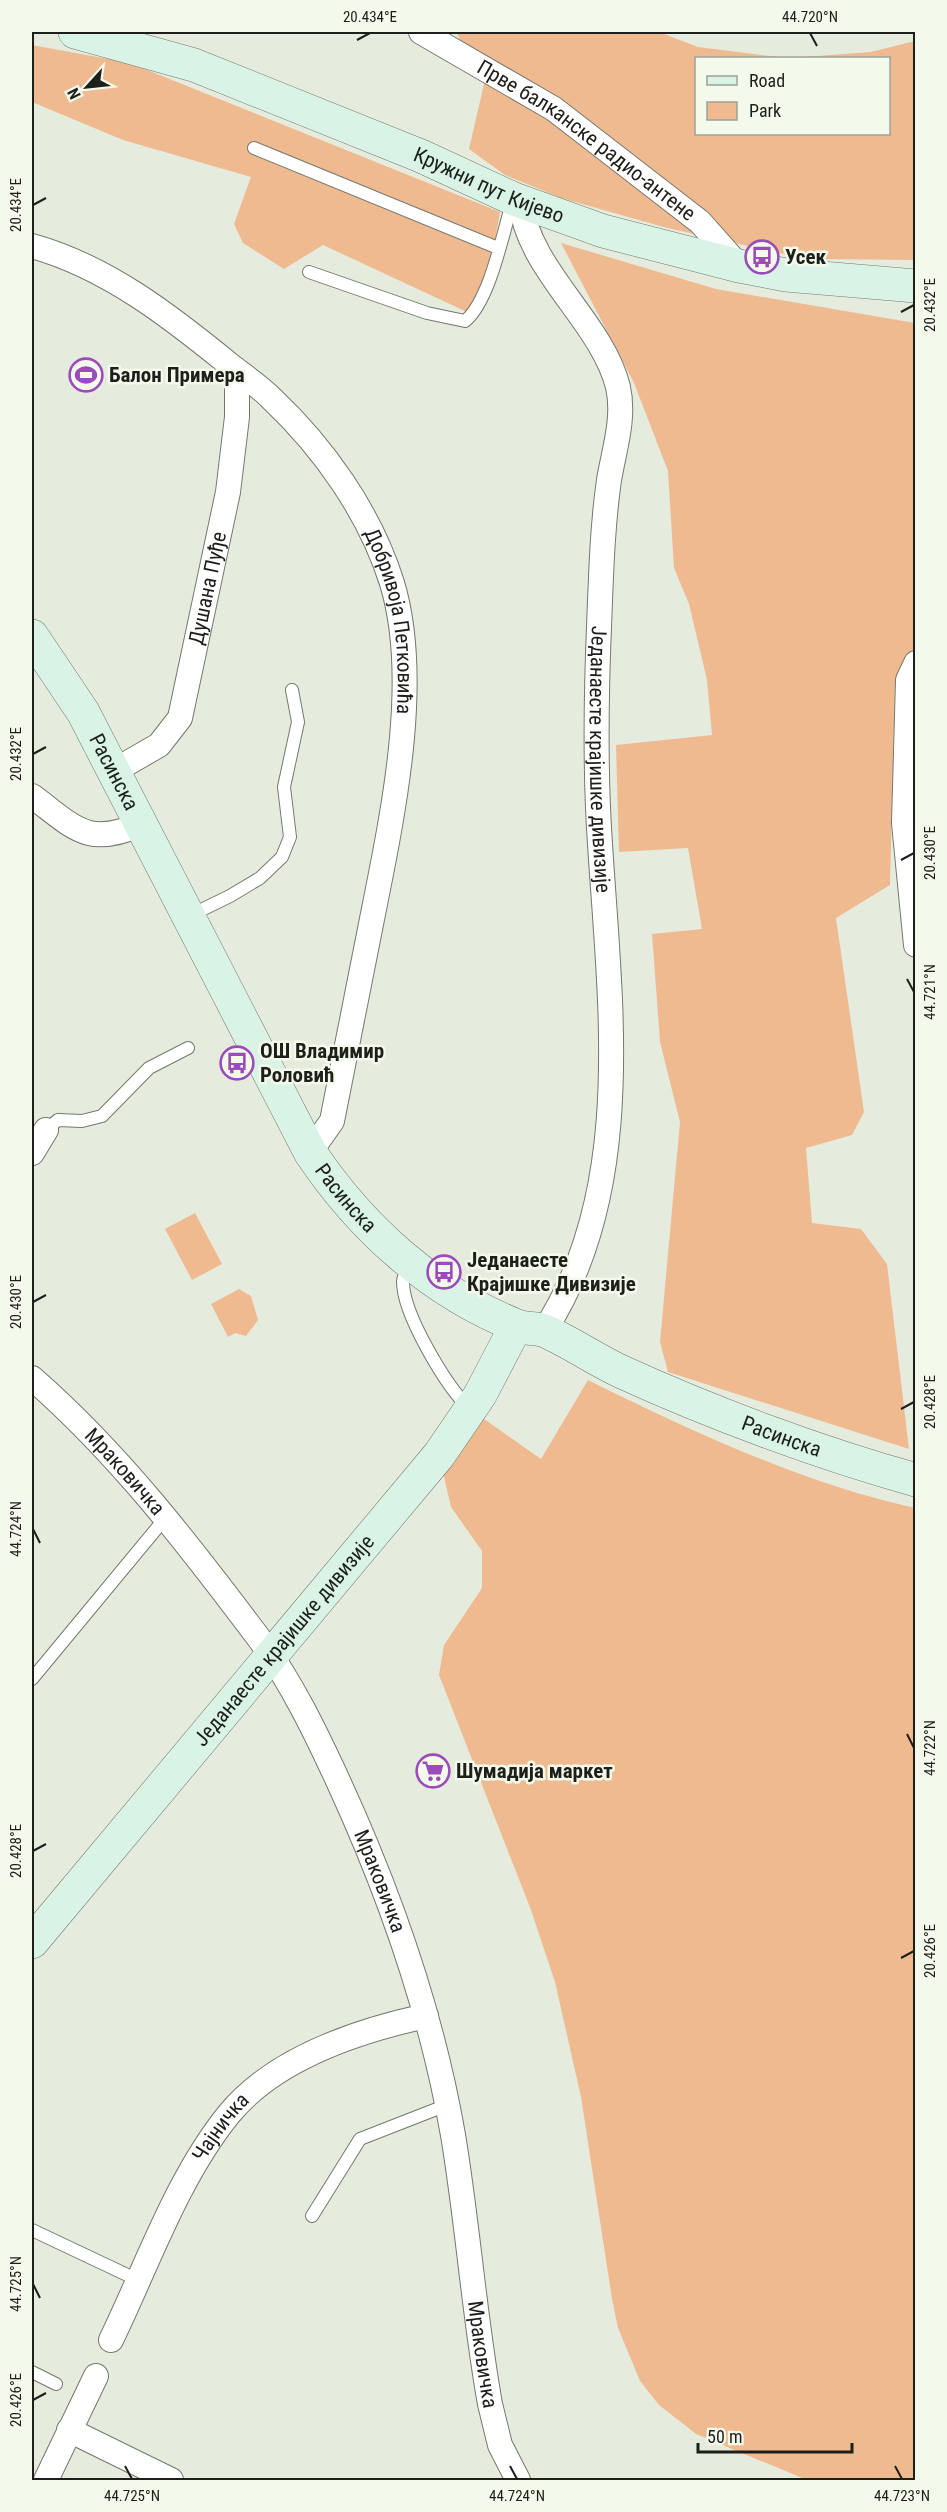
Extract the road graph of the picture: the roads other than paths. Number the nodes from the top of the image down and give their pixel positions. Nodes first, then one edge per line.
1 (75, 32) edge
2 (421, 32) edge
3 (254, 148) dead end
4 (517, 201) junction
5 (32, 246) edge
6 (498, 248) junction
7 (739, 266) junction
8 (309, 272) dead end
9 (915, 286) edge
10 (237, 371) junction
11 (32, 636) edge
12 (915, 663) edge
13 (292, 690) dead end
14 (114, 771) junction
15 (32, 796) edge
16 (141, 824) junction
17 (188, 917) junction
18 (915, 945) edge
19 (188, 1048) dead end
20 (46, 1130) joint
21 (310, 1152) junction
22 (32, 1153) edge
23 (410, 1264) junction
24 (530, 1328) junction
25 (32, 1378) edge
26 (471, 1410) junction
27 (915, 1480) edge
28 (166, 1516) junction
29 (272, 1656) junction
30 (32, 1679) edge
31 (32, 1942) edge
32 (426, 2016) junction
33 (447, 2105) junction
34 (312, 2216) dead end
35 (32, 2230) edge
36 (140, 2280) junction
37 (111, 2340) dead end
38 (32, 2372) edge
39 (96, 2376) dead end
40 (56, 2384) dead end
41 (69, 2430) junction
42 (508, 2475) edge
43 (46, 2481) edge
44 (171, 2481) edge

1 - 4 street, Кружни пут Кијево
2 - 7 street, Прве балканске радио-антене
3 - 6 lane
4 - 6 lane
4 - 7 street, Кружни пут Кијево
4 - 24 street, Једанаесте крајишке дивизије
5 - 10 street, Добривоја Петковића
6 - 8 lane
7 - 9 street, Кружни пут Кијево
10 - 14 street, Душана Пуђе
10 - 21 street, Добривоја Петковића
11 - 14 street, Расинска
12 - 18 street
13 - 17 lane
14 - 16 street, Расинска
15 - 16 street
16 - 17 street, Расинска
17 - 21 street, Расинска
19 - 20 lane
20 - 22 street
21 - 23 street, Расинска
23 - 24 street, Расинска
23 - 26 lane
24 - 26 street, Једанаесте крајишке дивизије
24 - 27 street, Расинска
25 - 28 street, Мраковичка
26 - 29 street, Једанаесте крајишке дивизије
28 - 29 street, Мраковичка
28 - 30 lane
29 - 31 street, Једанаесте крајишке дивизије
29 - 32 street, Мраковичка
32 - 33 street, Мраковичка
32 - 36 street, Чајничка
33 - 34 lane
33 - 42 street, Мраковичка
35 - 36 lane
36 - 37 street, Чајничка
38 - 40 lane
39 - 41 street
41 - 43 street
41 - 44 street

